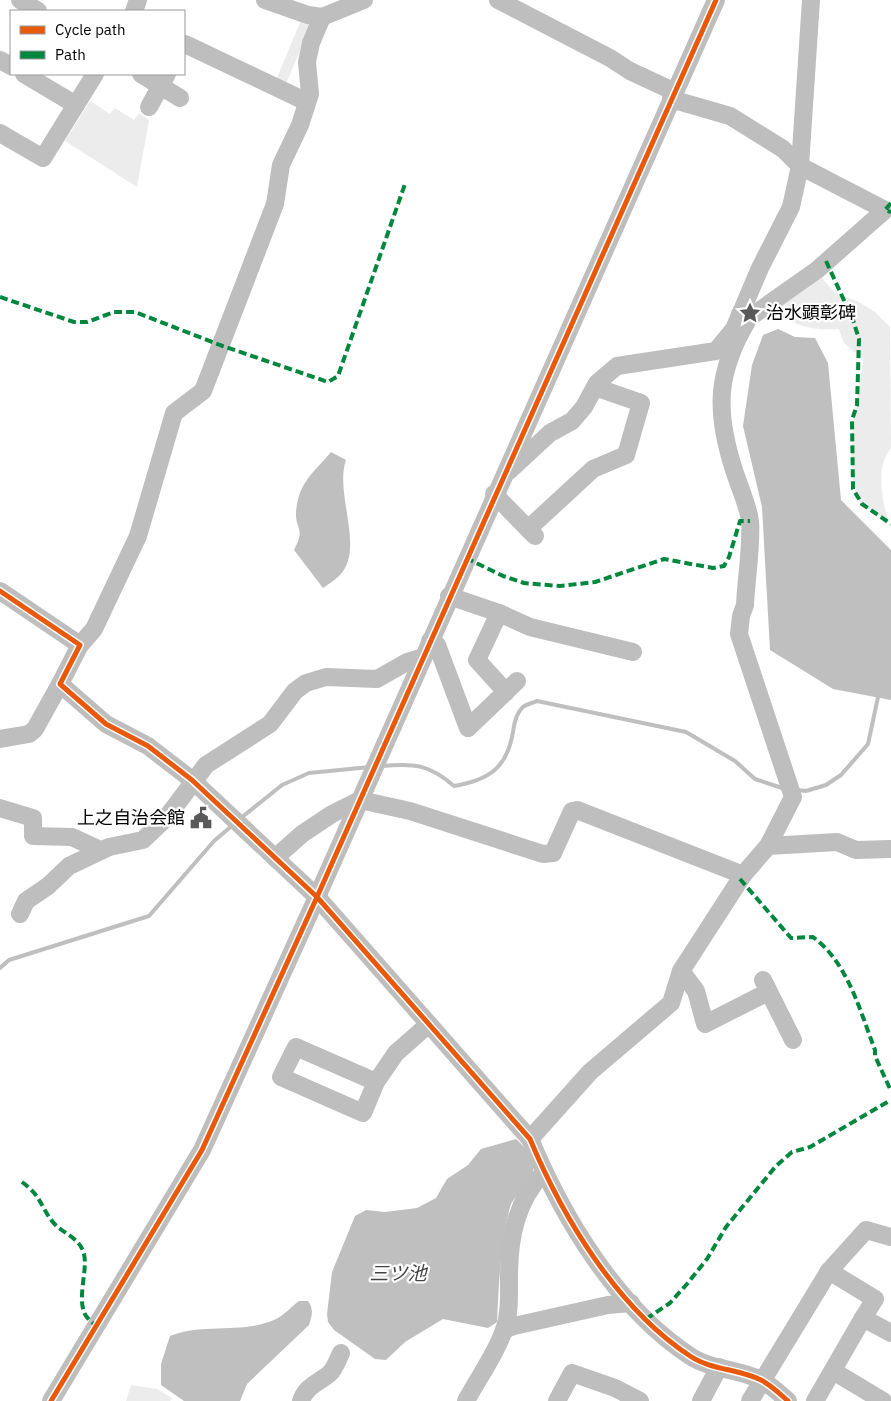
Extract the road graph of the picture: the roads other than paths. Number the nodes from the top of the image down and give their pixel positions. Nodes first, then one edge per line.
1 (20, 0) edge
2 (265, 0) edge
3 (364, 0) edge
4 (498, 0) edge
5 (716, 0) edge
6 (811, 0) edge
7 (525, 6) edge
8 (36, 10) edge
9 (322, 17) junction
10 (185, 44) edge
11 (26, 75) edge
12 (95, 75) edge
13 (146, 75) edge
14 (164, 79) edge
15 (673, 95) junction
16 (180, 98) dead end
17 (308, 102) junction
18 (76, 105) junction
19 (149, 107) dead end
20 (0, 133) edge
21 (800, 166) junction
22 (745, 316) junction
23 (595, 387) junction
24 (502, 477) junction
25 (494, 494) junction
26 (0, 591) edge
27 (449, 596) junction
28 (499, 613) junction
29 (80, 645) junction
30 (426, 649) junction
31 (633, 652) dead end
32 (60, 684) junction
33 (0, 739) edge
34 (192, 780) junction
35 (360, 800) junction
36 (0, 808) edge
37 (768, 846) junction
38 (891, 849) edge
39 (100, 850) junction
40 (275, 858) junction
41 (743, 875) junction
42 (317, 897) junction
43 (20, 914) dead end
44 (682, 971) junction
45 (429, 1024) junction
46 (793, 1040) dead end
47 (376, 1082) junction
48 (530, 1139) junction
49 (544, 1172) junction
50 (891, 1237) edge
51 (829, 1271) junction
52 (631, 1302) junction
53 (863, 1318) junction
54 (504, 1330) junction
55 (891, 1334) edge
56 (341, 1352) dead end
57 (719, 1368) junction
58 (833, 1371) junction
59 (762, 1380) junction
60 (635, 1400) edge
61 (51, 1401) edge
62 (301, 1401) edge
63 (466, 1401) edge
64 (557, 1401) edge
65 (701, 1401) edge
66 (750, 1401) edge
67 (788, 1401) edge
68 (815, 1401) edge
69 (883, 1401) edge

1 - 8 street
2 - 9 street
3 - 9 street
4 - 7 street
5 - 15 street
6 - 21 street
7 - 15 street
9 - 17 street
10 - 17 street
11 - 18 street
12 - 18 street
13 - 14 street
14 - 16 street
14 - 19 street
15 - 21 street
15 - 24 street
17 - 29 street
18 - 20 street
21 - 22 street
21 - 22 street
22 - 23 street
22 - 37 street
23 - 24 street
23 - 25 street
24 - 25 street
25 - 27 street
26 - 29 street
27 - 28 street
27 - 30 street
28 - 30 street
28 - 31 street
29 - 32 street
30 - 34 street
30 - 35 street
32 - 33 street
32 - 34 street
34 - 39 street
34 - 40 street
35 - 40 street
35 - 41 street
35 - 42 street
36 - 39 street
37 - 38 street
37 - 41 street
39 - 43 street
40 - 42 street
41 - 44 street
42 - 45 street
42 - 61 street
44 - 46 street
44 - 48 street
45 - 47 street
45 - 48 street
47 - 47 street
48 - 49 street
49 - 52 street
49 - 54 street
50 - 51 street
51 - 53 street
51 - 59 street
52 - 54 street
52 - 57 street
53 - 55 street
53 - 58 street
54 - 63 street
56 - 62 street
57 - 59 street
57 - 65 street
58 - 68 street
58 - 69 street
59 - 66 street
59 - 67 street
60 - 64 street

